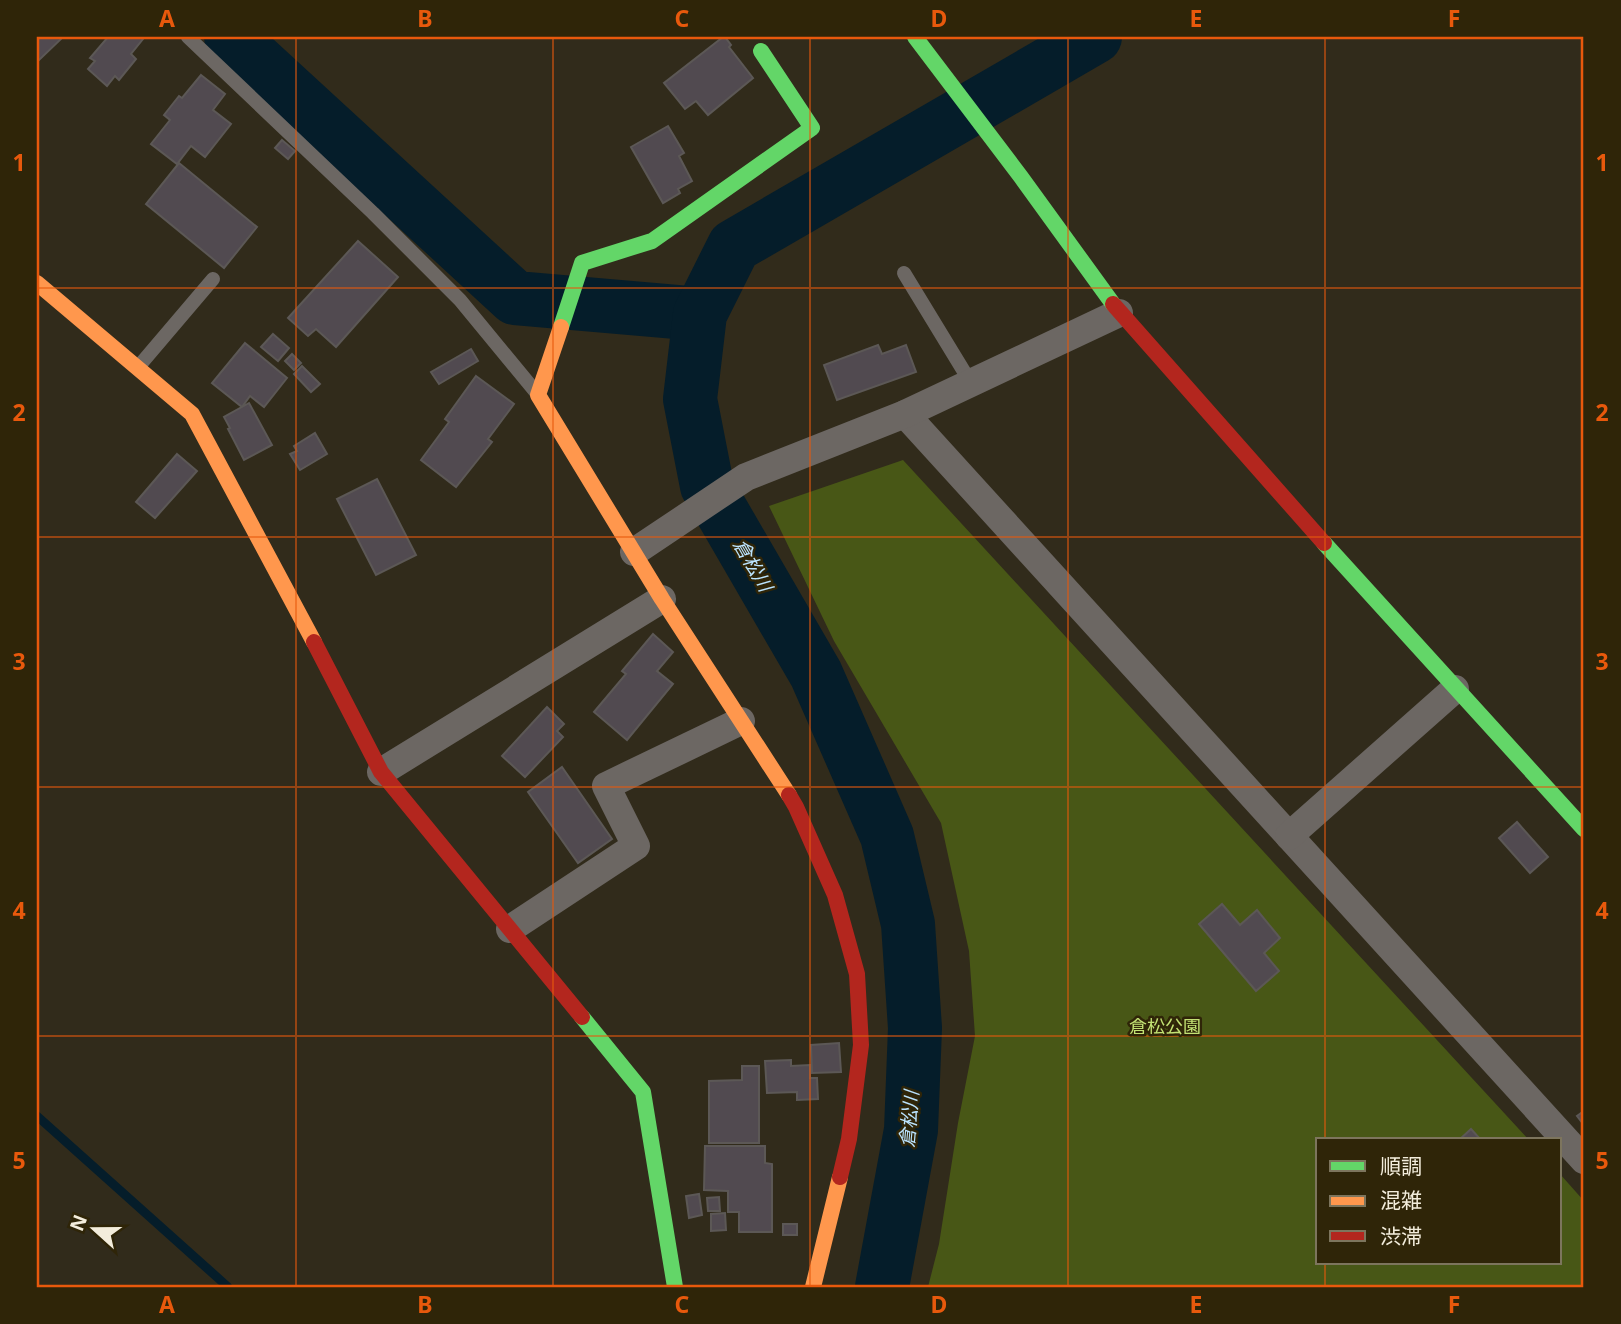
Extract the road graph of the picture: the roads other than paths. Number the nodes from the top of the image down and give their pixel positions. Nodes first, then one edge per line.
1 (188, 37) edge
2 (915, 37) edge
3 (764, 42) edge
4 (904, 273) dead end
5 (213, 279) dead end
6 (40, 292) edge
7 (1119, 313) junction
8 (136, 368) junction
9 (971, 383) junction
10 (538, 395) junction
11 (905, 414) junction
12 (634, 552) junction
13 (662, 599) junction
14 (1455, 689) junction
15 (741, 721) junction
16 (382, 772) junction
17 (1584, 829) edge
18 (1289, 836) junction
19 (510, 929) junction
20 (1584, 1160) edge
21 (675, 1287) edge
22 (813, 1287) edge

1 - 10 lane
2 - 7 street
3 - 10 street
4 - 9 lane
5 - 8 lane
6 - 8 street
7 - 9 street
7 - 14 street
8 - 16 street
9 - 11 street
10 - 12 street
11 - 12 street
11 - 18 street
12 - 13 street
13 - 15 street
13 - 16 street
14 - 17 street
14 - 18 street
15 - 19 street
15 - 22 street
16 - 19 street
18 - 20 street
19 - 21 street

